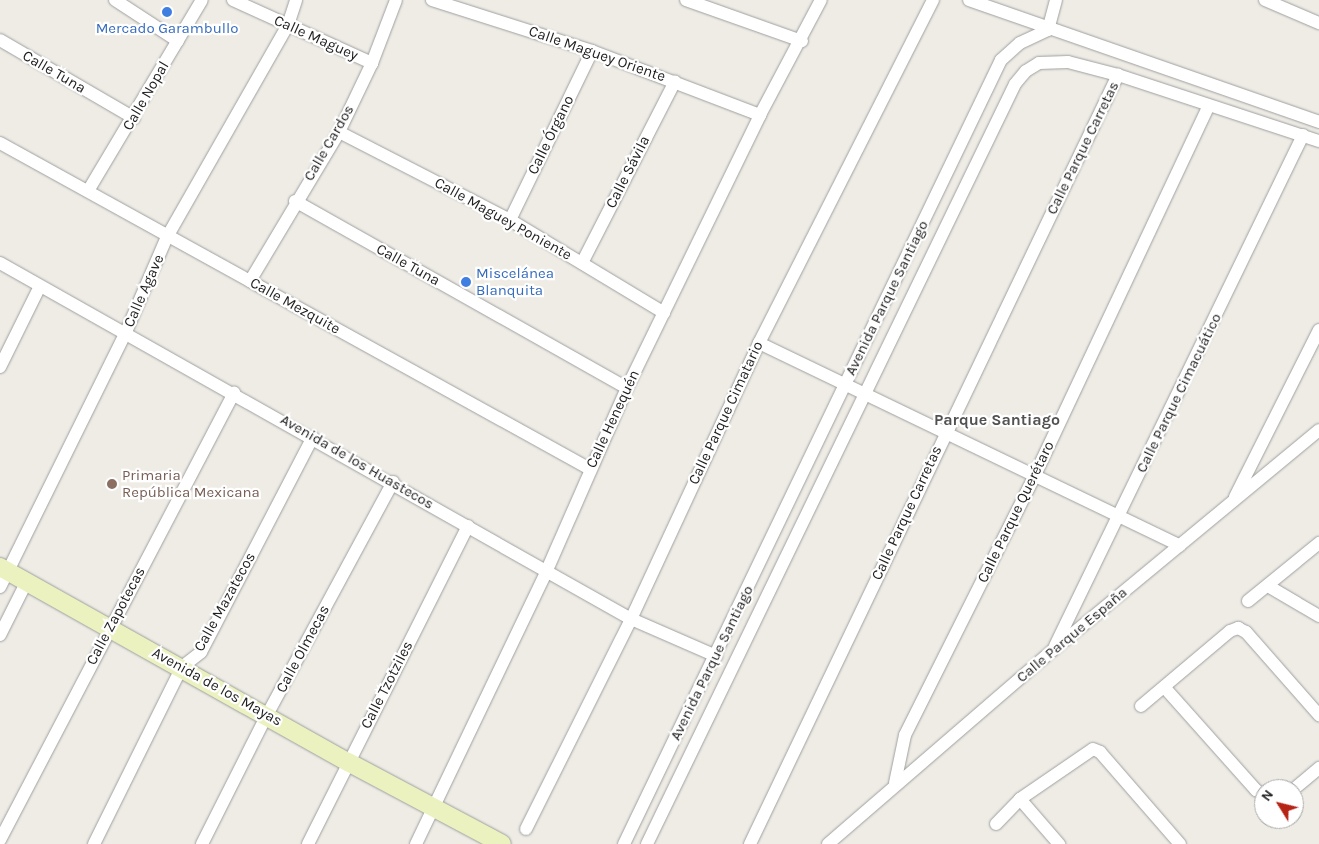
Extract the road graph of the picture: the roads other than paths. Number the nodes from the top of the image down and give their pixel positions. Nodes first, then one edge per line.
1 (115, 0) edge
2 (202, 0) edge
3 (233, 0) edge
4 (296, 0) edge
5 (396, 0) edge
6 (432, 0) edge
7 (686, 0) edge
8 (821, 0) edge
9 (933, 0) edge
10 (969, 0) edge
11 (1056, 0) edge
12 (1266, 0) edge
13 (1319, 23) edge
14 (288, 25) junction
15 (1048, 30) junction
16 (0, 40) edge
17 (178, 41) junction
18 (802, 41) junction
19 (592, 51) junction
20 (372, 62) junction
21 (1118, 75) junction
22 (675, 81) junction
23 (1208, 107) junction
24 (760, 115) junction
25 (134, 118) junction
26 (1319, 122) edge
27 (339, 132) junction
28 (1303, 136) junction
29 (1319, 141) edge
30 (0, 143) edge
31 (88, 191) junction
32 (295, 201) junction
33 (510, 220) junction
34 (167, 237) junction
35 (0, 263) edge
36 (582, 263) junction
37 (250, 281) junction
38 (40, 286) junction
39 (664, 313) junction
40 (1319, 330) edge
41 (126, 332) junction
42 (759, 343) junction
43 (0, 366) edge
44 (846, 383) junction
45 (627, 388) junction
46 (234, 392) junction
47 (864, 392) junction
48 (1319, 430) edge
49 (946, 432) junction
50 (313, 437) junction
51 (590, 469) junction
52 (1035, 475) junction
53 (393, 482) junction
54 (1233, 501) junction
55 (1119, 516) junction
56 (468, 526) junction
57 (1319, 543) edge
58 (1180, 546) junction
59 (546, 570) junction
60 (3, 575) edge
61 (26, 582) junction
62 (1268, 586) junction
63 (1248, 601) dead end
64 (1319, 616) edge
65 (631, 619) junction
66 (109, 627) junction
67 (0, 635) edge
68 (1053, 650) junction
69 (716, 656) junction
70 (182, 667) junction
71 (1165, 688) junction
72 (1141, 706) dead end
73 (267, 715) junction
74 (1319, 715) edge
75 (348, 762) junction
76 (1315, 772) edge
77 (1304, 781) edge
78 (895, 783) junction
79 (1319, 787) edge
80 (1254, 788) edge
81 (1020, 799) junction
82 (434, 808) junction
83 (996, 824) dead end
84 (526, 829) dead end
85 (0, 840) edge
86 (94, 844) edge
87 (202, 844) edge
88 (308, 844) edge
89 (416, 844) edge
90 (502, 844) edge
91 (624, 844) edge
92 (647, 844) edge
93 (750, 844) edge
94 (828, 844) edge
95 (1059, 844) edge
96 (1180, 844) edge

1 - 17 street
2 - 17 street, Calle Nopal
3 - 14 street, Calle Maguey
4 - 14 street, Calle Agave
5 - 20 street, Calle Cardos
6 - 19 street, Calle Maguey Oriente
7 - 18 street
8 - 18 street, Calle Henequén
9 - 42 street, Calle Parque Cimatario
10 - 15 street
11 - 15 street
12 - 13 street
14 - 20 street, Calle Maguey
14 - 34 street, Calle Agave
15 - 26 street
15 - 44 street, Avenida Parque Santiago
16 - 25 street, Calle Tuna
17 - 25 street, Calle Nopal
18 - 24 street, Calle Henequén
19 - 22 street, Calle Maguey Oriente
19 - 33 street, Calle Órgano
20 - 27 street, Calle Cardos
21 - 23 street, Avenida Parque Santiago
21 - 47 street, Avenida Parque Santiago
21 - 49 street, Calle Parque Carretas
22 - 24 street, Calle Maguey Oriente
22 - 36 street, Calle Sávila
23 - 28 street, Avenida Parque Santiago
23 - 52 street, Calle Parque Querétaro
24 - 39 street, Calle Henequén
25 - 31 street, Calle Nopal
27 - 32 street, Calle Cardos
27 - 33 street, Calle Maguey Poniente
28 - 29 street, Avenida Parque Santiago
28 - 55 street, Calle Parque Cimacuático
30 - 31 street, Calle Mezquite
31 - 34 street, Calle Mezquite
32 - 37 street, Calle Cardos
32 - 45 street, Calle Tuna
33 - 36 street, Calle Maguey Poniente
34 - 37 street, Calle Mezquite
34 - 41 street, Calle Agave
35 - 38 street, Avenida de los Huastecos
36 - 39 street, Calle Maguey Poniente
37 - 51 street, Calle Mezquite
38 - 41 street, Avenida de los Huastecos
38 - 43 street
39 - 45 street, Calle Henequén
40 - 54 street
41 - 46 street, Avenida de los Huastecos
41 - 60 street, Calle Agave
42 - 44 street
42 - 65 street, Calle Parque Cimatario
44 - 47 street
44 - 69 street, Avenida Parque Santiago
45 - 51 street, Calle Henequén
46 - 50 street, Avenida de los Huastecos
46 - 66 street, Calle Zapotecas
47 - 49 street
47 - 92 street, Avenida Parque Santiago
48 - 54 street, Calle Parque España
49 - 52 street
49 - 93 street, Calle Parque Carretas
50 - 53 street, Avenida de los Huastecos
50 - 70 street, Calle Mazatecos
51 - 59 street, Calle Henequén
52 - 55 street
52 - 78 street, Calle Parque Querétaro
53 - 56 street, Avenida de los Huastecos
53 - 73 street, Calle Olmecas
54 - 58 street, Calle Parque España
55 - 58 street
55 - 68 street, Calle Parque Cimacuático
56 - 59 street, Avenida de los Huastecos
56 - 75 street, Calle Tzotziles
57 - 62 street
58 - 68 street, Calle Parque España
59 - 65 street, Avenida de los Huastecos
59 - 82 street, Calle Henequén
60 - 61 street, Avenida de los Mayas
61 - 66 street, Avenida de los Mayas
61 - 67 street
62 - 63 street
62 - 64 street
65 - 69 street, Avenida de los Huastecos
65 - 84 street, Calle Parque Cimatario
66 - 70 street, Avenida de los Mayas
66 - 85 street, Calle Zapotecas
68 - 78 street, Calle Parque España
69 - 91 street, Avenida Parque Santiago
70 - 73 street, Avenida de los Mayas
70 - 86 street, Calle Mazatecos
71 - 72 street
71 - 74 street
71 - 80 street
73 - 75 street, Avenida de los Mayas
73 - 87 street, Calle Olmecas
75 - 82 street, Avenida de los Mayas
75 - 88 street, Calle Tzotziles
76 - 77 street
76 - 79 street
78 - 94 street, Calle Parque España
81 - 83 street
81 - 95 street
81 - 96 street
82 - 89 street, Calle Henequén
82 - 90 street, Avenida de los Mayas

